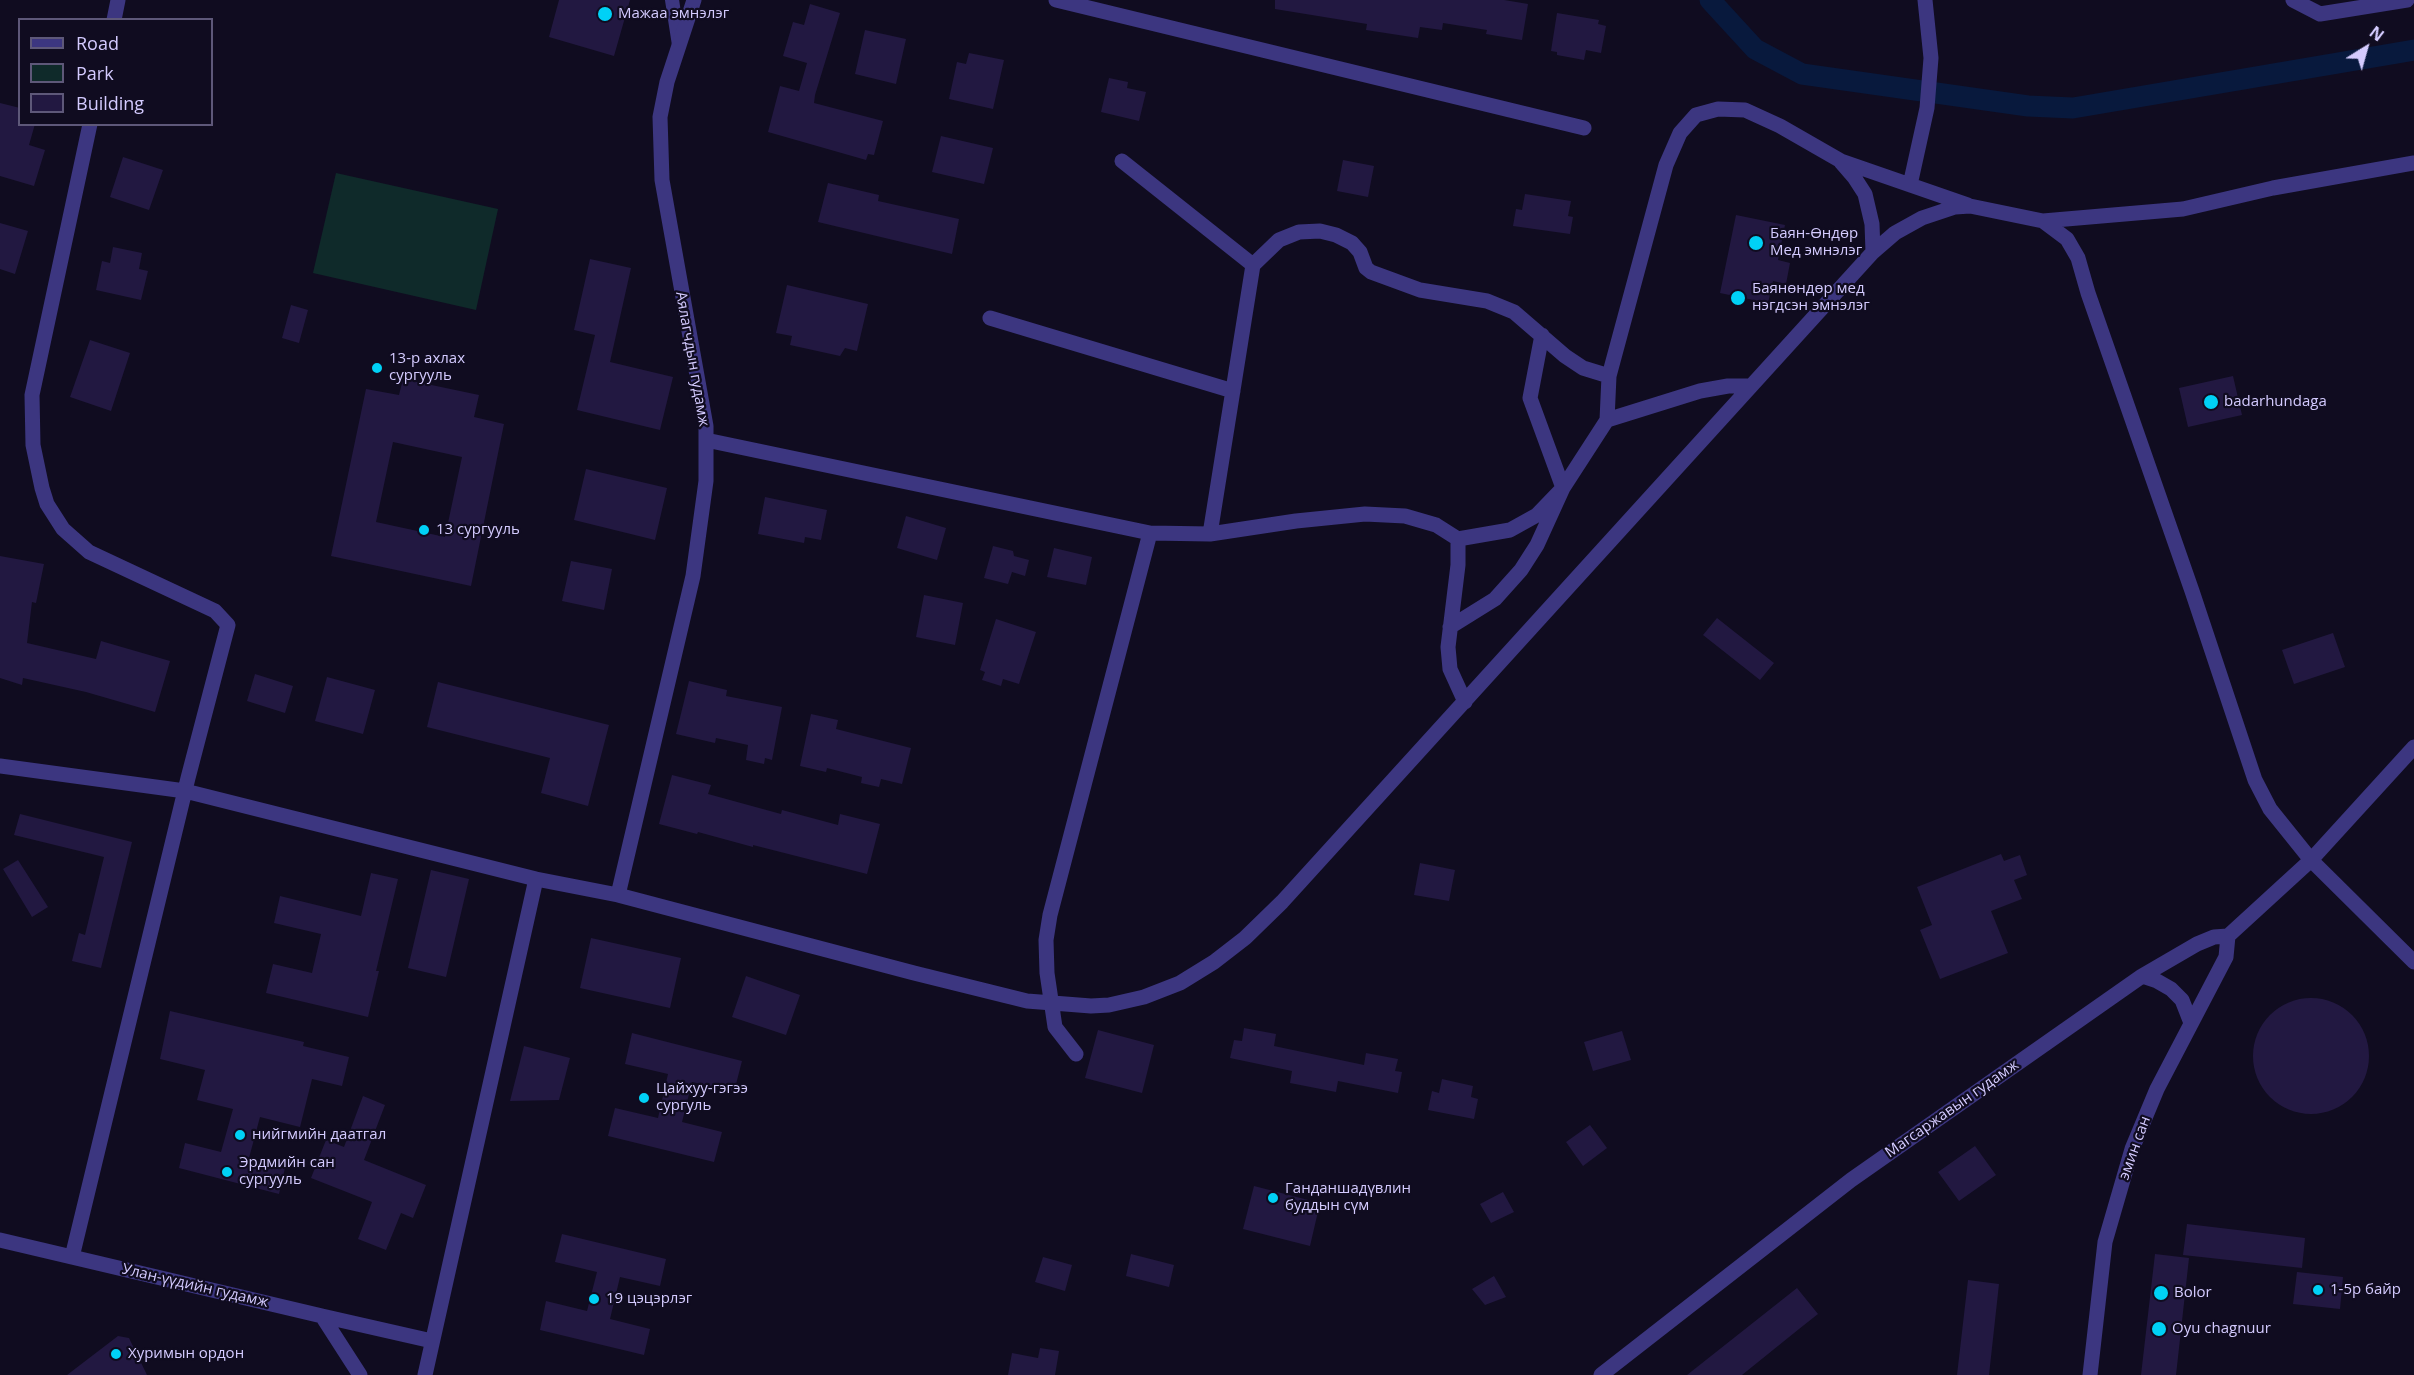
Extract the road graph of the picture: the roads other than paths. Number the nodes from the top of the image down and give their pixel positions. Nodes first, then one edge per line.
1 (118, 0) edge
2 (672, 0) edge
3 (694, 0) edge
4 (1056, 0) edge
5 (1925, 0) edge
6 (2293, 0) edge
7 (2407, 0) edge
8 (114, 18) edge
9 (679, 45) junction
10 (90, 126) edge
11 (1584, 128) dead end
12 (1122, 160) dead end
13 (1841, 162) junction
14 (2414, 163) edge
15 (1910, 185) junction
16 (1970, 206) junction
17 (2043, 221) junction
18 (1873, 252) junction
19 (1253, 265) junction
20 (990, 318) dead end
21 (1542, 335) junction
22 (1609, 376) junction
23 (1751, 386) junction
24 (1233, 391) junction
25 (1608, 420) junction
26 (706, 440) junction
27 (1563, 488) junction
28 (1150, 533) junction
29 (1210, 534) junction
30 (1458, 539) junction
31 (1450, 627) junction
32 (1465, 702) junction
33 (2414, 747) edge
34 (0, 766) edge
35 (185, 791) junction
36 (2311, 860) junction
37 (536, 879) junction
38 (618, 895) junction
39 (2228, 936) junction
40 (2414, 962) edge
41 (2142, 976) junction
42 (1051, 1004) junction
43 (2191, 1023) junction
44 (1076, 1054) dead end
45 (0, 1240) edge
46 (72, 1257) junction
47 (322, 1316) junction
48 (432, 1341) junction
49 (360, 1375) edge
50 (425, 1375) edge
51 (1601, 1375) edge
52 (2090, 1375) edge

1 - 8 street
2 - 9 street
3 - 9 street, Аялагчдын гудамж
4 - 11 street
5 - 15 street
6 - 7 street
9 - 26 street, Аялагчдын гудамж
10 - 35 street
12 - 19 street
13 - 15 street
13 - 18 street
13 - 22 street
14 - 17 street
15 - 16 street
16 - 17 street
16 - 18 street
17 - 36 street
18 - 23 street
19 - 21 street
19 - 24 street
20 - 24 street
21 - 22 street
21 - 27 street
22 - 25 street
23 - 25 street
23 - 32 street
24 - 29 street
25 - 27 street
26 - 28 street
26 - 38 street, Аялагчдын гудамж
27 - 30 street
27 - 31 street
28 - 29 street
28 - 42 street
29 - 30 street
30 - 31 street
31 - 32 street
32 - 42 street
33 - 36 street, Магсаржавын гудамж
34 - 35 street
35 - 37 street
35 - 46 street
36 - 39 street, Магсаржавын гудамж
36 - 40 street
37 - 38 street
37 - 48 street
38 - 42 street
39 - 41 street, Магсаржавын гудамж
39 - 43 street, эмин сан
41 - 43 street
41 - 51 street, Магсаржавын гудамж
42 - 44 street
43 - 52 street, эмин сан
45 - 46 street, Улан-үүдийн гудамж
46 - 47 street, Улан-үүдийн гудамж
47 - 48 street, Улан-үүдийн гудамж
47 - 49 street
48 - 50 street

